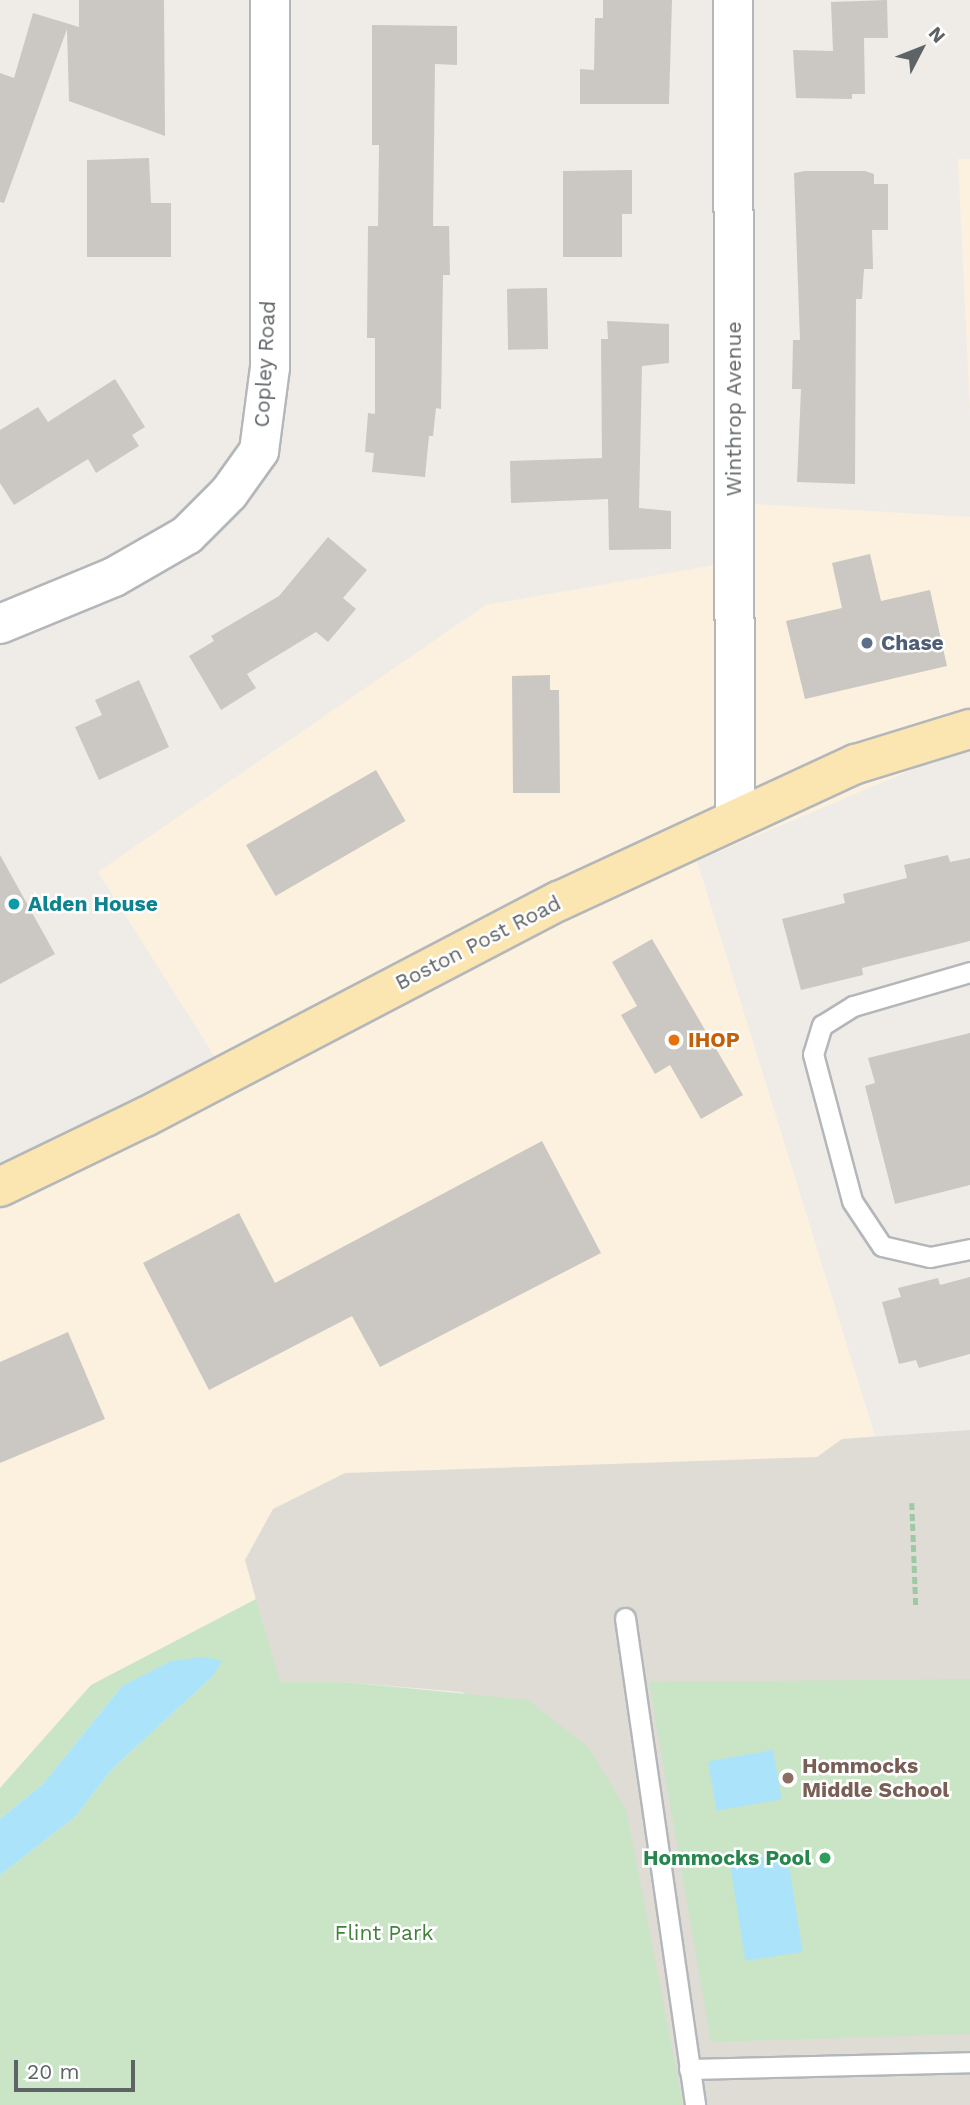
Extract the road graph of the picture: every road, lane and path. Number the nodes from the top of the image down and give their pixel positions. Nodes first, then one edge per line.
1 (270, 0) edge
2 (733, 0) edge
3 (0, 624) edge
4 (970, 729) edge
5 (735, 819) junction
6 (970, 972) edge
7 (0, 1187) edge
8 (970, 1248) edge
9 (912, 1503) dead end
10 (916, 1606) dead end
11 (625, 1618) dead end
12 (970, 2062) edge
13 (689, 2069) junction
14 (695, 2105) edge

1 - 3 street, Copley Road
2 - 5 street, Winthrop Avenue
4 - 5 main road, Boston Post Road
5 - 7 main road, Boston Post Road
6 - 8 lane
9 - 10 path
11 - 13 lane
12 - 13 lane
13 - 14 lane

